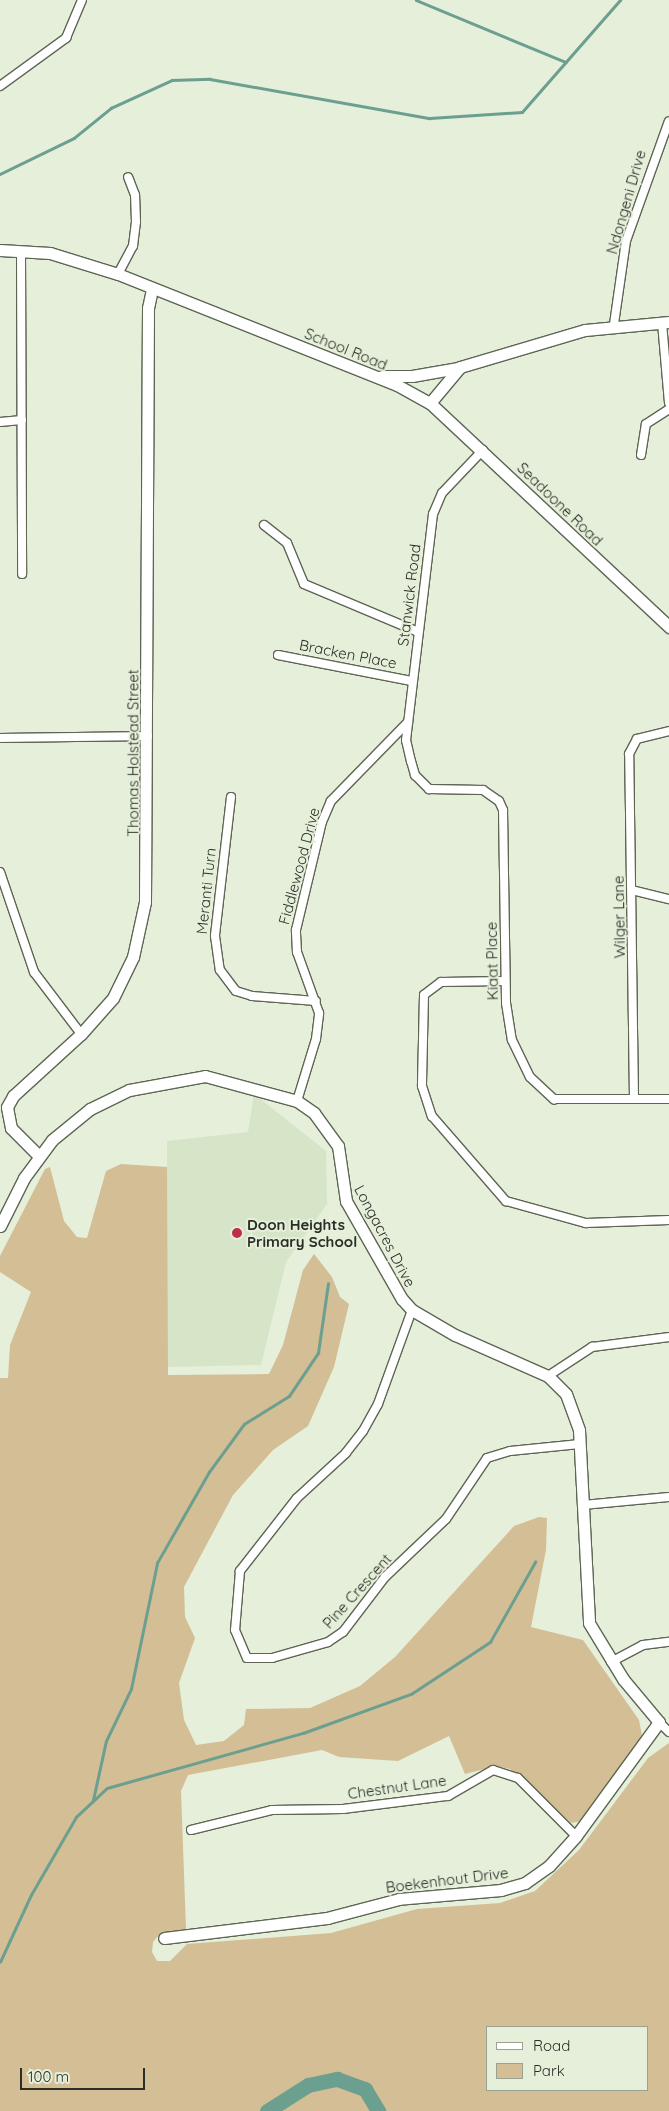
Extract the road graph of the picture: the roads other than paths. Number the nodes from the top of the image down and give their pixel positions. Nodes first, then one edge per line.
1 (82, 0) edge
2 (0, 86) edge
3 (669, 121) edge
4 (128, 177) dead end
5 (0, 250) edge
6 (21, 252) junction
7 (118, 274) junction
8 (152, 289) junction
9 (666, 322) edge
10 (614, 324) junction
11 (460, 367) junction
12 (370, 375) junction
13 (430, 403) junction
14 (669, 403) edge
15 (669, 409) edge
16 (22, 420) junction
17 (0, 422) edge
18 (483, 450) junction
19 (641, 455) dead end
20 (264, 525) dead end
21 (22, 574) dead end
22 (669, 627) edge
23 (418, 632) junction
24 (278, 655) dead end
25 (412, 681) junction
26 (408, 722) junction
27 (669, 731) edge
28 (148, 736) junction
29 (0, 738) edge
30 (411, 761) joint
31 (231, 798) dead end
32 (0, 872) edge
33 (632, 890) junction
34 (669, 899) edge
35 (505, 981) junction
36 (316, 1001) junction
37 (81, 1034) junction
38 (634, 1099) junction
39 (669, 1100) edge
40 (297, 1101) junction
41 (38, 1155) junction
42 (669, 1220) edge
43 (0, 1226) edge
44 (412, 1310) junction
45 (669, 1336) edge
46 (548, 1376) junction
47 (580, 1444) junction
48 (669, 1497) edge
49 (583, 1505) junction
50 (669, 1642) edge
51 (611, 1662) junction
52 (659, 1722) junction
53 (669, 1732) edge
54 (191, 1830) dead end
55 (576, 1836) junction
56 (164, 1938) dead end

1 - 2 street
3 - 10 street, Ndongeni Drive
4 - 7 street
5 - 6 street, School Road
6 - 7 street, School Road
6 - 16 street
7 - 8 street, School Road
8 - 12 street, School Road
8 - 28 street, Thomas Holstead Street
9 - 10 street
9 - 14 street
10 - 11 street
11 - 12 street
11 - 13 street
12 - 13 street, School Road
13 - 18 street, Seadoone Road
15 - 19 street
16 - 17 street
16 - 21 street
18 - 22 street, Seadoone Road
18 - 23 street, Stanwick Road
20 - 23 street
23 - 25 street, Stanwick Road
24 - 25 street, Bracken Place
25 - 26 street, Stanwick Road
26 - 30 street, Stanwick Road
26 - 36 street, Fiddlewood Drive
27 - 33 street, Wilger Lane
28 - 29 street
28 - 37 street, Thomas Holstead Street
30 - 35 street, Kiaat Place
31 - 36 street, Meranti Turn
32 - 37 street
33 - 34 street
33 - 38 street, Wilger Lane
35 - 38 street, Kiaat Place
35 - 42 street
36 - 40 street, Fiddlewood Drive
37 - 41 street, Thomas Holstead Street
38 - 39 street, Kiaat Place
40 - 41 street, Longacres Drive
40 - 44 street, Longacres Drive
41 - 43 street, Longacres Drive
44 - 46 street, Longacres Drive
44 - 47 street, Pine Crescent
45 - 46 street
46 - 47 street, Longacres Drive
47 - 49 street, Longacres Drive
48 - 49 street
49 - 51 street, Longacres Drive
50 - 51 street
51 - 52 street, Longacres Drive
52 - 53 street, Longacres Drive
52 - 55 street, Boekenhout Drive
54 - 55 street, Chestnut Lane
55 - 56 street, Boekenhout Drive

